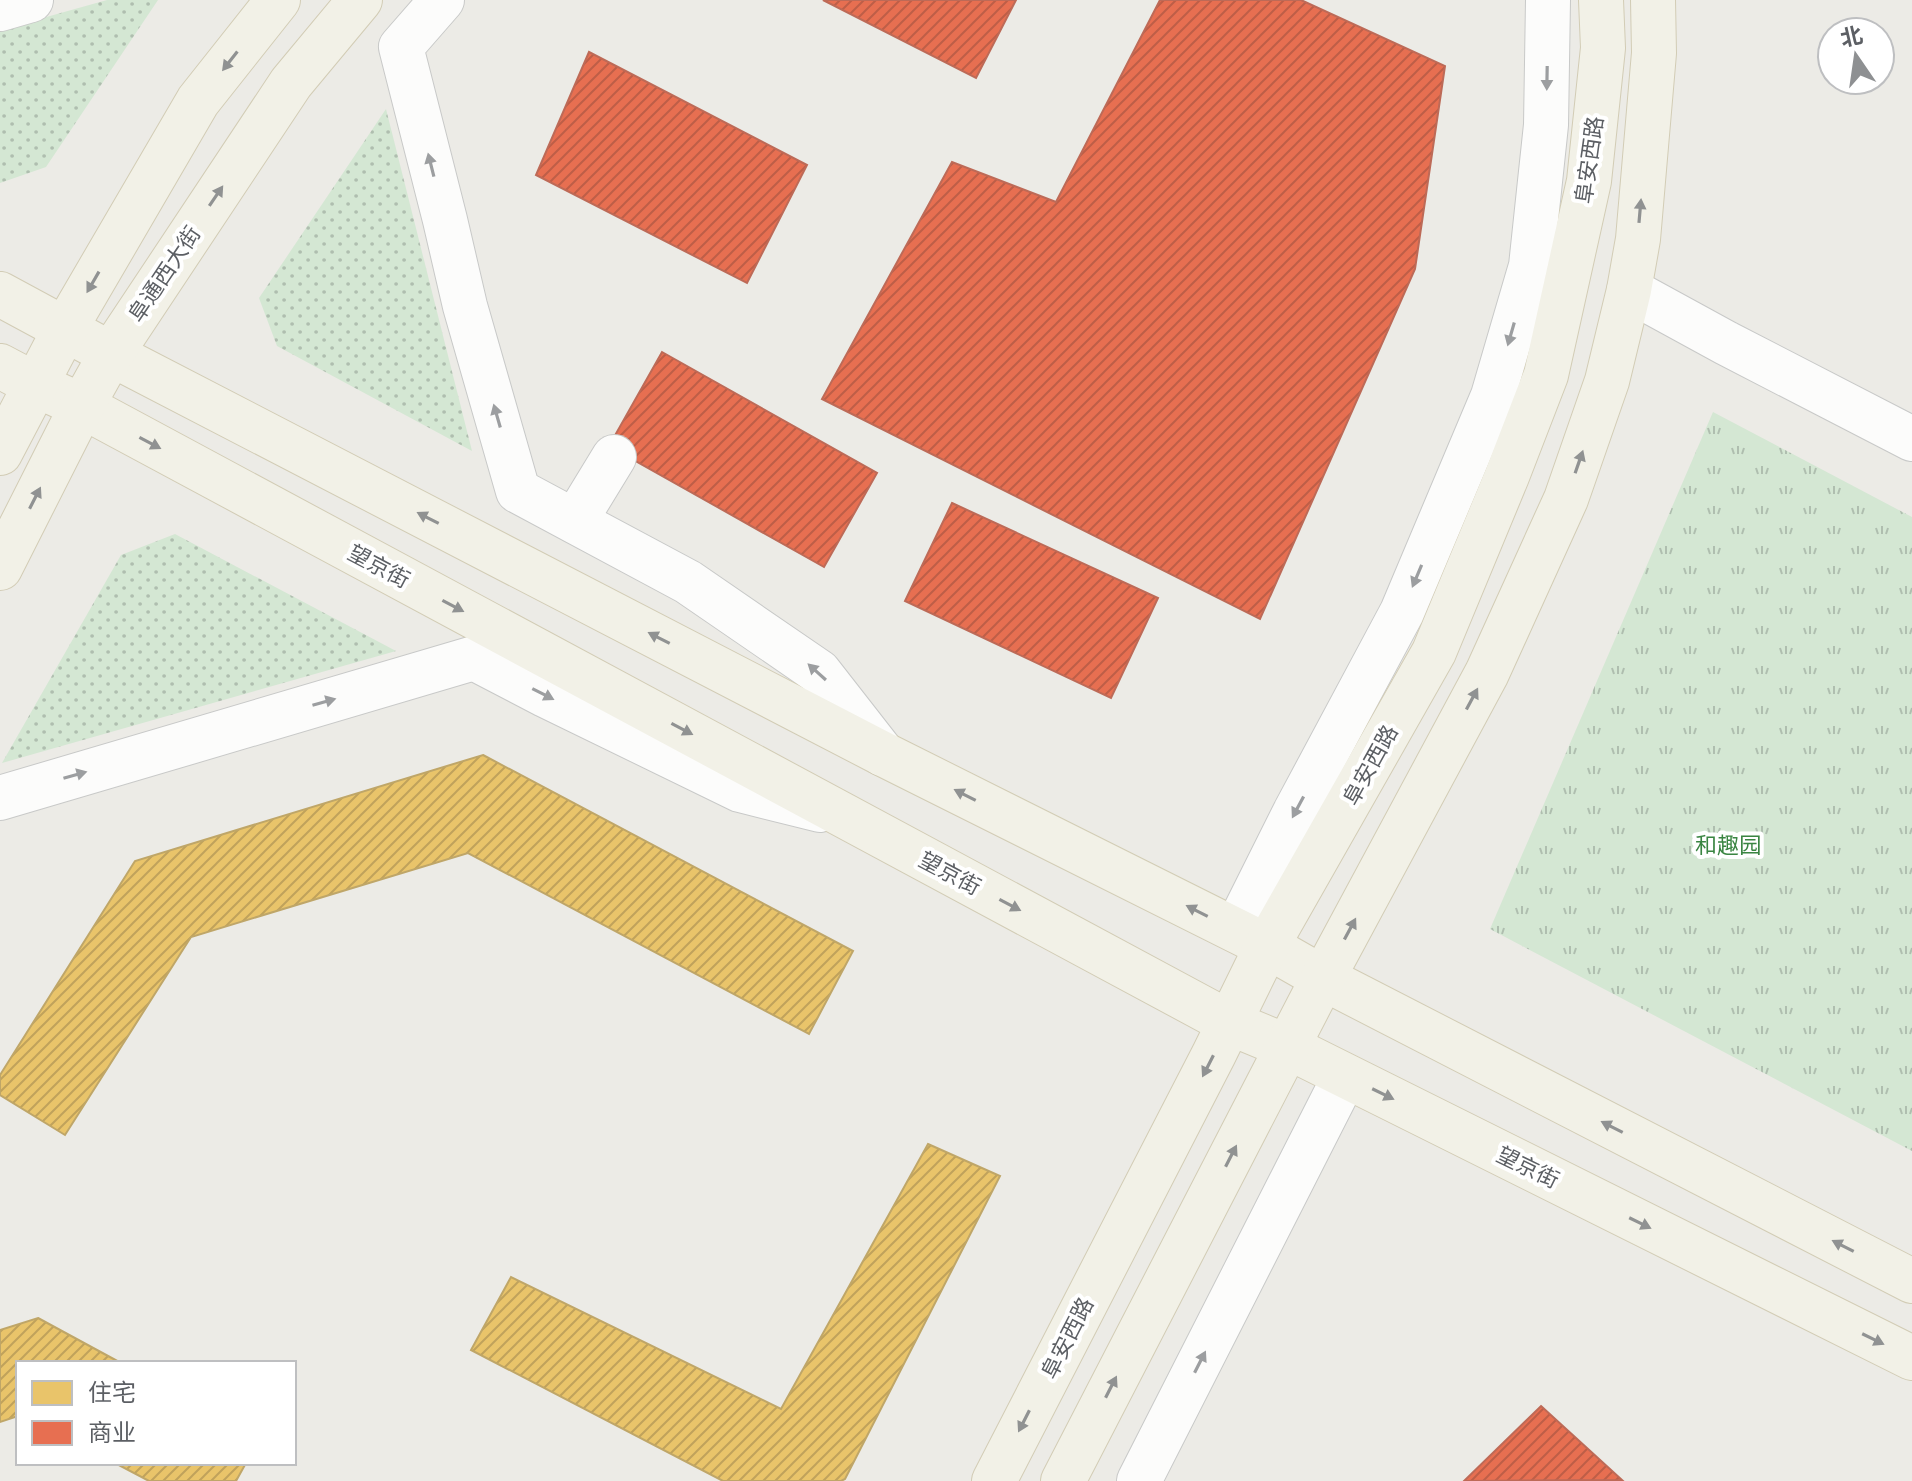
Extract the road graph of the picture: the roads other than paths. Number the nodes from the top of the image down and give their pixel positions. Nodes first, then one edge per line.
1 (31, 0) edge
2 (278, 0) edge
3 (360, 0) edge
4 (442, 0) edge
5 (1548, 0) edge
6 (1601, 0) edge
7 (1653, 0) edge
8 (0, 9) edge
9 (1629, 290) junction
10 (0, 294) edge
11 (65, 329) junction
12 (111, 354) junction
13 (18, 376) edge
14 (82, 406) junction
15 (1912, 439) edge
16 (0, 453) edge
17 (614, 457) dead end
18 (575, 521) junction
19 (0, 568) edge
20 (883, 754) junction
21 (0, 798) edge
22 (846, 817) junction
23 (1251, 938) junction
24 (1323, 978) junction
25 (1230, 1023) junction
26 (1288, 1047) junction
27 (1345, 1076) junction
28 (1912, 1281) edge
29 (1912, 1358) edge
30 (994, 1481) edge
31 (1063, 1481) edge
32 (1139, 1481) edge

1 - 8 street
2 -> 11 main road
12 -> 3 main road, 阜通西大街
18 -> 4 street
5 -> 23 street
6 - 23 main road, 阜安西路
9 -> 7 main road
9 - 15 street
24 -> 9 main road
10 - 11 main road
11 - 12 main road
11 - 13 main road
12 - 14 main road, 阜通西大街
20 -> 12 main road
13 - 14 main road, 望京街
13 - 16 main road
19 -> 14 main road, 阜通西大街
14 -> 22 main road, 望京街
17 - 18 street
20 -> 18 street
23 -> 20 main road
21 -> 22 street
22 -> 25 main road, 望京街
23 - 24 main road
23 - 25 main road, 阜安西路
24 - 26 main road
28 -> 24 main road
25 - 26 main road, 望京街
25 -> 30 main road, 阜安西路
26 - 27 main road, 望京街
31 -> 26 main road
27 -> 29 main road, 望京街
32 -> 27 street

